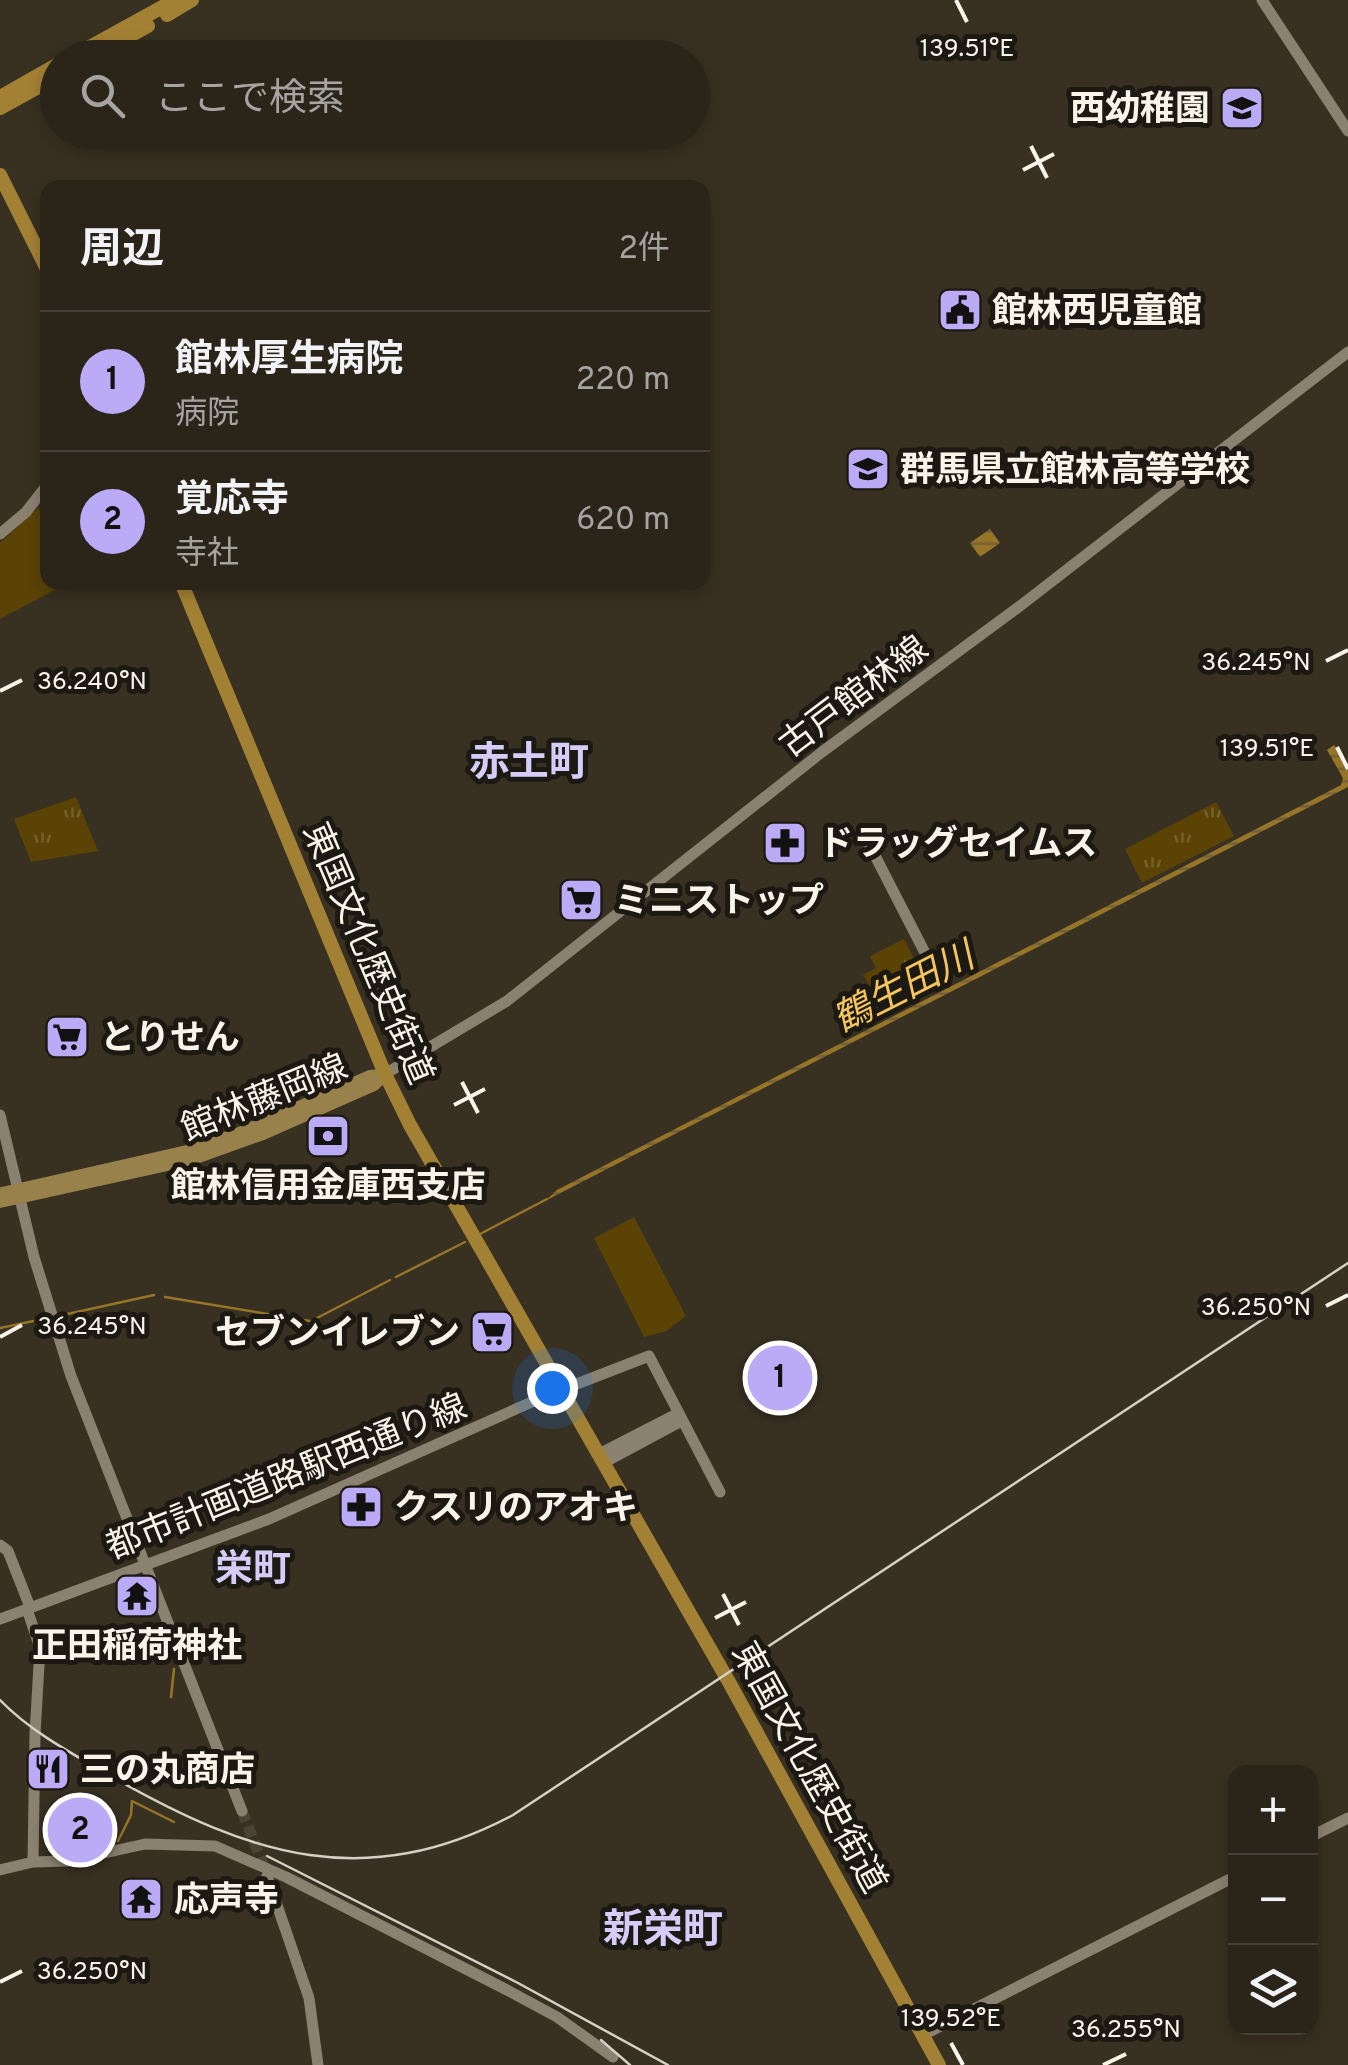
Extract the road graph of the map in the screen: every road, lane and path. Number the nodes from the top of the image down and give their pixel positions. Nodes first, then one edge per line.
1 (175, 0) edge
2 (192, 0) edge
3 (1281, 0) edge
4 (1264, 4) edge
5 (103, 40) edge
6 (122, 40) edge
7 (40, 74) edge
8 (40, 86) edge
9 (0, 97) edge
10 (0, 108) edge
11 (1348, 131) edge
12 (0, 175) edge
13 (40, 254) edge
14 (1348, 352) edge
15 (40, 494) edge
16 (0, 534) edge
17 (184, 590) edge
18 (870, 846) dead end
19 (940, 982) dead end
20 (385, 1074) junction
21 (0, 1114) edge
22 (0, 1194) edge
23 (19, 1194) junction
24 (0, 1202) edge
25 (560, 1390) junction
26 (681, 1417) junction
27 (600, 1459) junction
28 (720, 1492) dead end
29 (0, 1546) edge
30 (146, 1565) junction
31 (28, 1608) junction
32 (0, 1619) edge
33 (242, 1810) tunnel mouth
34 (1348, 1818) edge
35 (1318, 1834) edge
36 (33, 1862) junction
37 (0, 1870) edge
38 (267, 1876) tunnel mouth
39 (1228, 1880) edge
40 (923, 2035) junction
41 (613, 2058) dead end
42 (318, 2065) edge
43 (939, 2065) edge

1 - 5 highway
2 - 6 highway
3 - 4 street
4 - 11 street
7 - 9 highway
8 - 10 highway
12 - 13 highway
14 - 20 street, 古戸館林線
15 - 16 street
17 - 20 highway, 東国文化歴史街道
18 - 19 street
20 - 23 main road, 館林藤岡線
20 - 25 highway, 東国文化歴史街道
21 - 23 street
22 - 23 main road, 館林藤岡線
23 - 24 main road, 館林藤岡線
23 - 30 street
25 - 26 street, 都市計画道路駅西通り線
25 - 27 highway, 東国文化歴史街道
25 - 30 street, 都市計画道路駅西通り線
26 - 27 street
26 - 28 street
27 - 40 highway, 東国文化歴史街道
29 - 31 street
30 - 31 street, 都市計画道路駅西通り線
30 - 33 street
31 - 32 street, 都市計画道路駅西通り線
31 - 36 street
34 - 35 street
36 - 37 street
36 - 41 street
38 - 42 street
39 - 40 street
40 - 43 highway, 東国文化歴史街道

